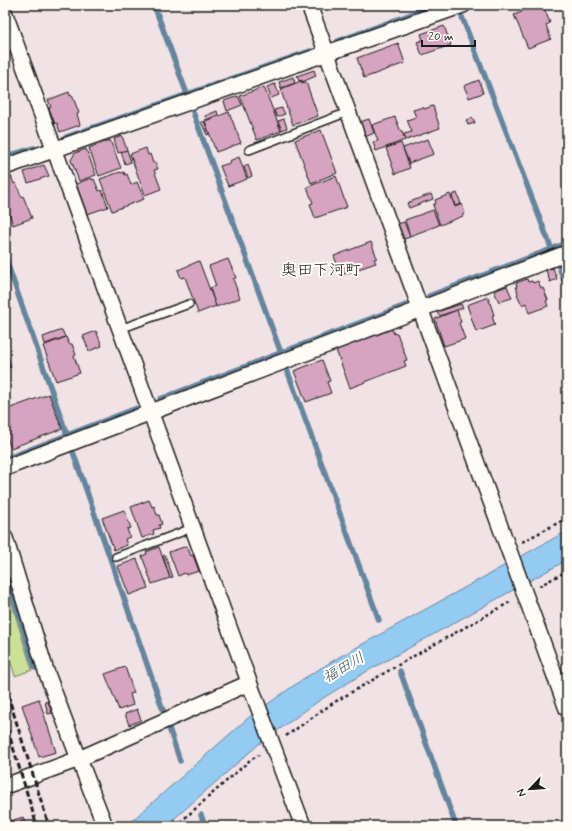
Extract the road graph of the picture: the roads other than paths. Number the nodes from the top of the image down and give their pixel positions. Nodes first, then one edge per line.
1 (309, 5) edge
2 (463, 5) edge
3 (5, 14) edge
4 (326, 53) junction
5 (348, 112) junction
6 (55, 150) junction
7 (249, 150) dead end
8 (5, 167) edge
9 (567, 253) edge
10 (189, 304) dead end
11 (420, 309) junction
12 (120, 329) junction
13 (150, 412) junction
14 (5, 468) edge
15 (192, 528) junction
16 (5, 538) edge
17 (116, 557) dead end
18 (249, 683) junction
19 (567, 709) edge
20 (79, 759) junction
21 (5, 786) edge
22 (105, 826) edge
23 (303, 826) edge

1 - 4 street
2 - 4 street
3 - 6 street
4 - 5 street
4 - 6 street
5 - 7 lane
5 - 11 street
6 - 8 street
6 - 12 street
9 - 11 street
10 - 12 lane
11 - 13 street
11 - 19 street
12 - 13 street
13 - 14 street
13 - 15 street
15 - 17 lane
15 - 18 street
16 - 20 street
18 - 20 street
18 - 23 street
20 - 21 street
20 - 22 street

